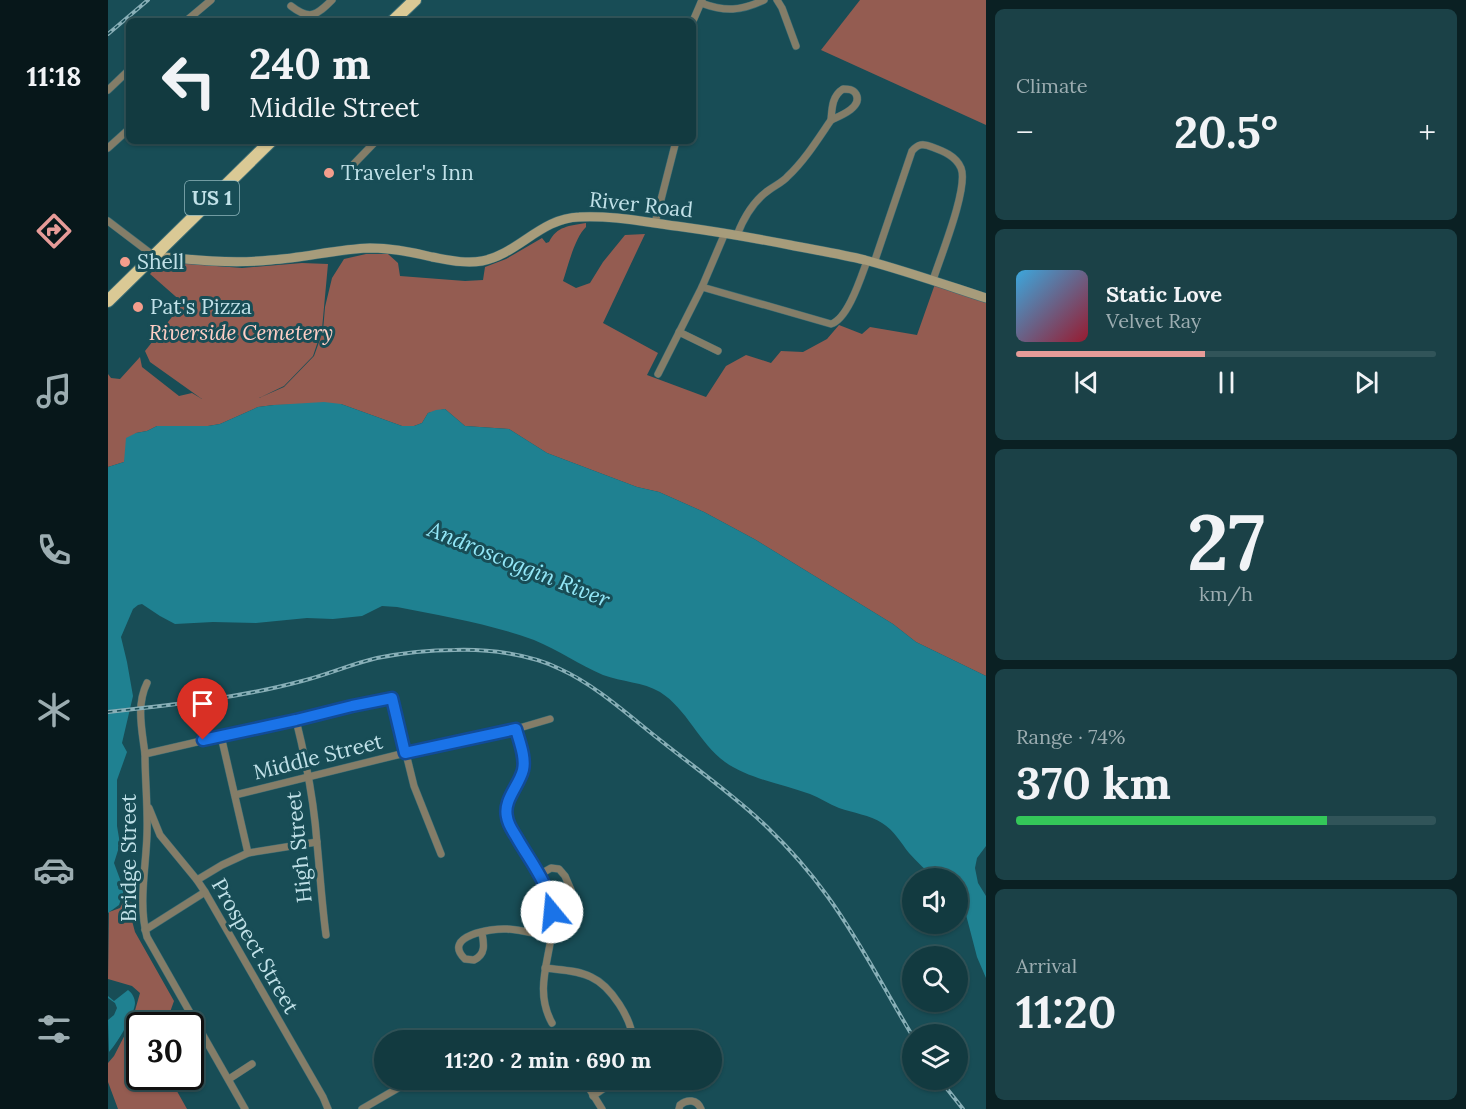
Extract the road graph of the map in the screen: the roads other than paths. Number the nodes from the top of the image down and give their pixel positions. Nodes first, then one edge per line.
1 (211, 0) edge
2 (332, 0) edge
3 (764, 0) edge
4 (777, 0) edge
5 (702, 2) edge
6 (408, 3) edge
7 (291, 6) dead end
8 (190, 18) edge
9 (396, 18) edge
10 (694, 18) edge
11 (796, 46) dead end
12 (126, 73) edge
13 (108, 90) edge
14 (831, 120) junction
15 (126, 132) edge
16 (268, 144) edge
17 (373, 144) edge
18 (675, 144) edge
19 (108, 148) edge
20 (348, 170) dead end
21 (108, 221) edge
22 (655, 223) junction
23 (725, 233) junction
24 (737, 235) junction
25 (154, 256) junction
26 (870, 262) junction
27 (933, 280) junction
28 (702, 288) junction
29 (986, 298) edge
30 (108, 301) edge
31 (679, 332) junction
32 (718, 351) dead end
33 (658, 374) dead end
34 (147, 683) dead end
35 (550, 719) dead end
36 (296, 720) junction
37 (516, 729) junction
38 (220, 736) junction
39 (405, 753) junction
40 (145, 757) junction
41 (308, 776) junction
42 (235, 795) junction
43 (147, 804) junction
44 (317, 842) junction
45 (248, 853) junction
46 (441, 854) dead end
47 (539, 875) junction
48 (197, 880) junction
49 (205, 892) junction
50 (552, 905) junction
51 (145, 930) junction
52 (482, 933) dead end
53 (326, 935) dead end
54 (550, 936) junction
55 (545, 968) junction
56 (552, 1023) dead end
57 (631, 1030) edge
58 (252, 1064) dead end
59 (229, 1079) junction
60 (395, 1090) edge
61 (590, 1090) edge
62 (602, 1090) edge
63 (593, 1096) junction
64 (245, 1109) edge
65 (328, 1109) edge
66 (362, 1109) edge
67 (602, 1109) edge
68 (679, 1109) edge
69 (700, 1109) edge

1 - 8 street
2 - 7 street
3 - 5 street
4 - 11 street
5 - 10 street
6 - 9 highway
12 - 13 street
14 - 14 street
14 - 24 street
15 - 19 street
16 - 25 highway, US 1
17 - 20 street
18 - 22 street
21 - 25 street
22 - 23 street, River Road
22 - 25 street, River Road
23 - 24 street, River Road
23 - 28 street
24 - 26 street, River Road
25 - 30 highway, US 1
26 - 27 street, River Road
26 - 27 street
26 - 28 street
27 - 29 street, River Road
28 - 31 street
31 - 32 street
31 - 33 street
34 - 40 street, Bridge Street
35 - 37 street, Middle Street
36 - 38 street
36 - 39 street
36 - 41 street, High Street
37 - 39 street, Middle Street
37 - 47 street
38 - 40 street
38 - 42 street
39 - 41 street, Middle Street
39 - 46 street
40 - 43 street, Bridge Street
41 - 42 street, Middle Street
41 - 44 street, High Street
42 - 45 street
43 - 48 street, Prospect Street
43 - 51 street, Bridge Street
44 - 45 street
44 - 53 street, High Street
45 - 48 street
47 - 50 street
47 - 50 street
48 - 49 street, Prospect Street
49 - 51 street
49 - 65 street, Prospect Street
50 - 54 street
51 - 59 street, Bridge Street
52 - 54 street
54 - 55 street
55 - 56 street
55 - 57 street
58 - 59 street
59 - 64 street, Bridge Street
60 - 66 street
61 - 63 street
62 - 63 street
63 - 67 street
68 - 69 street

